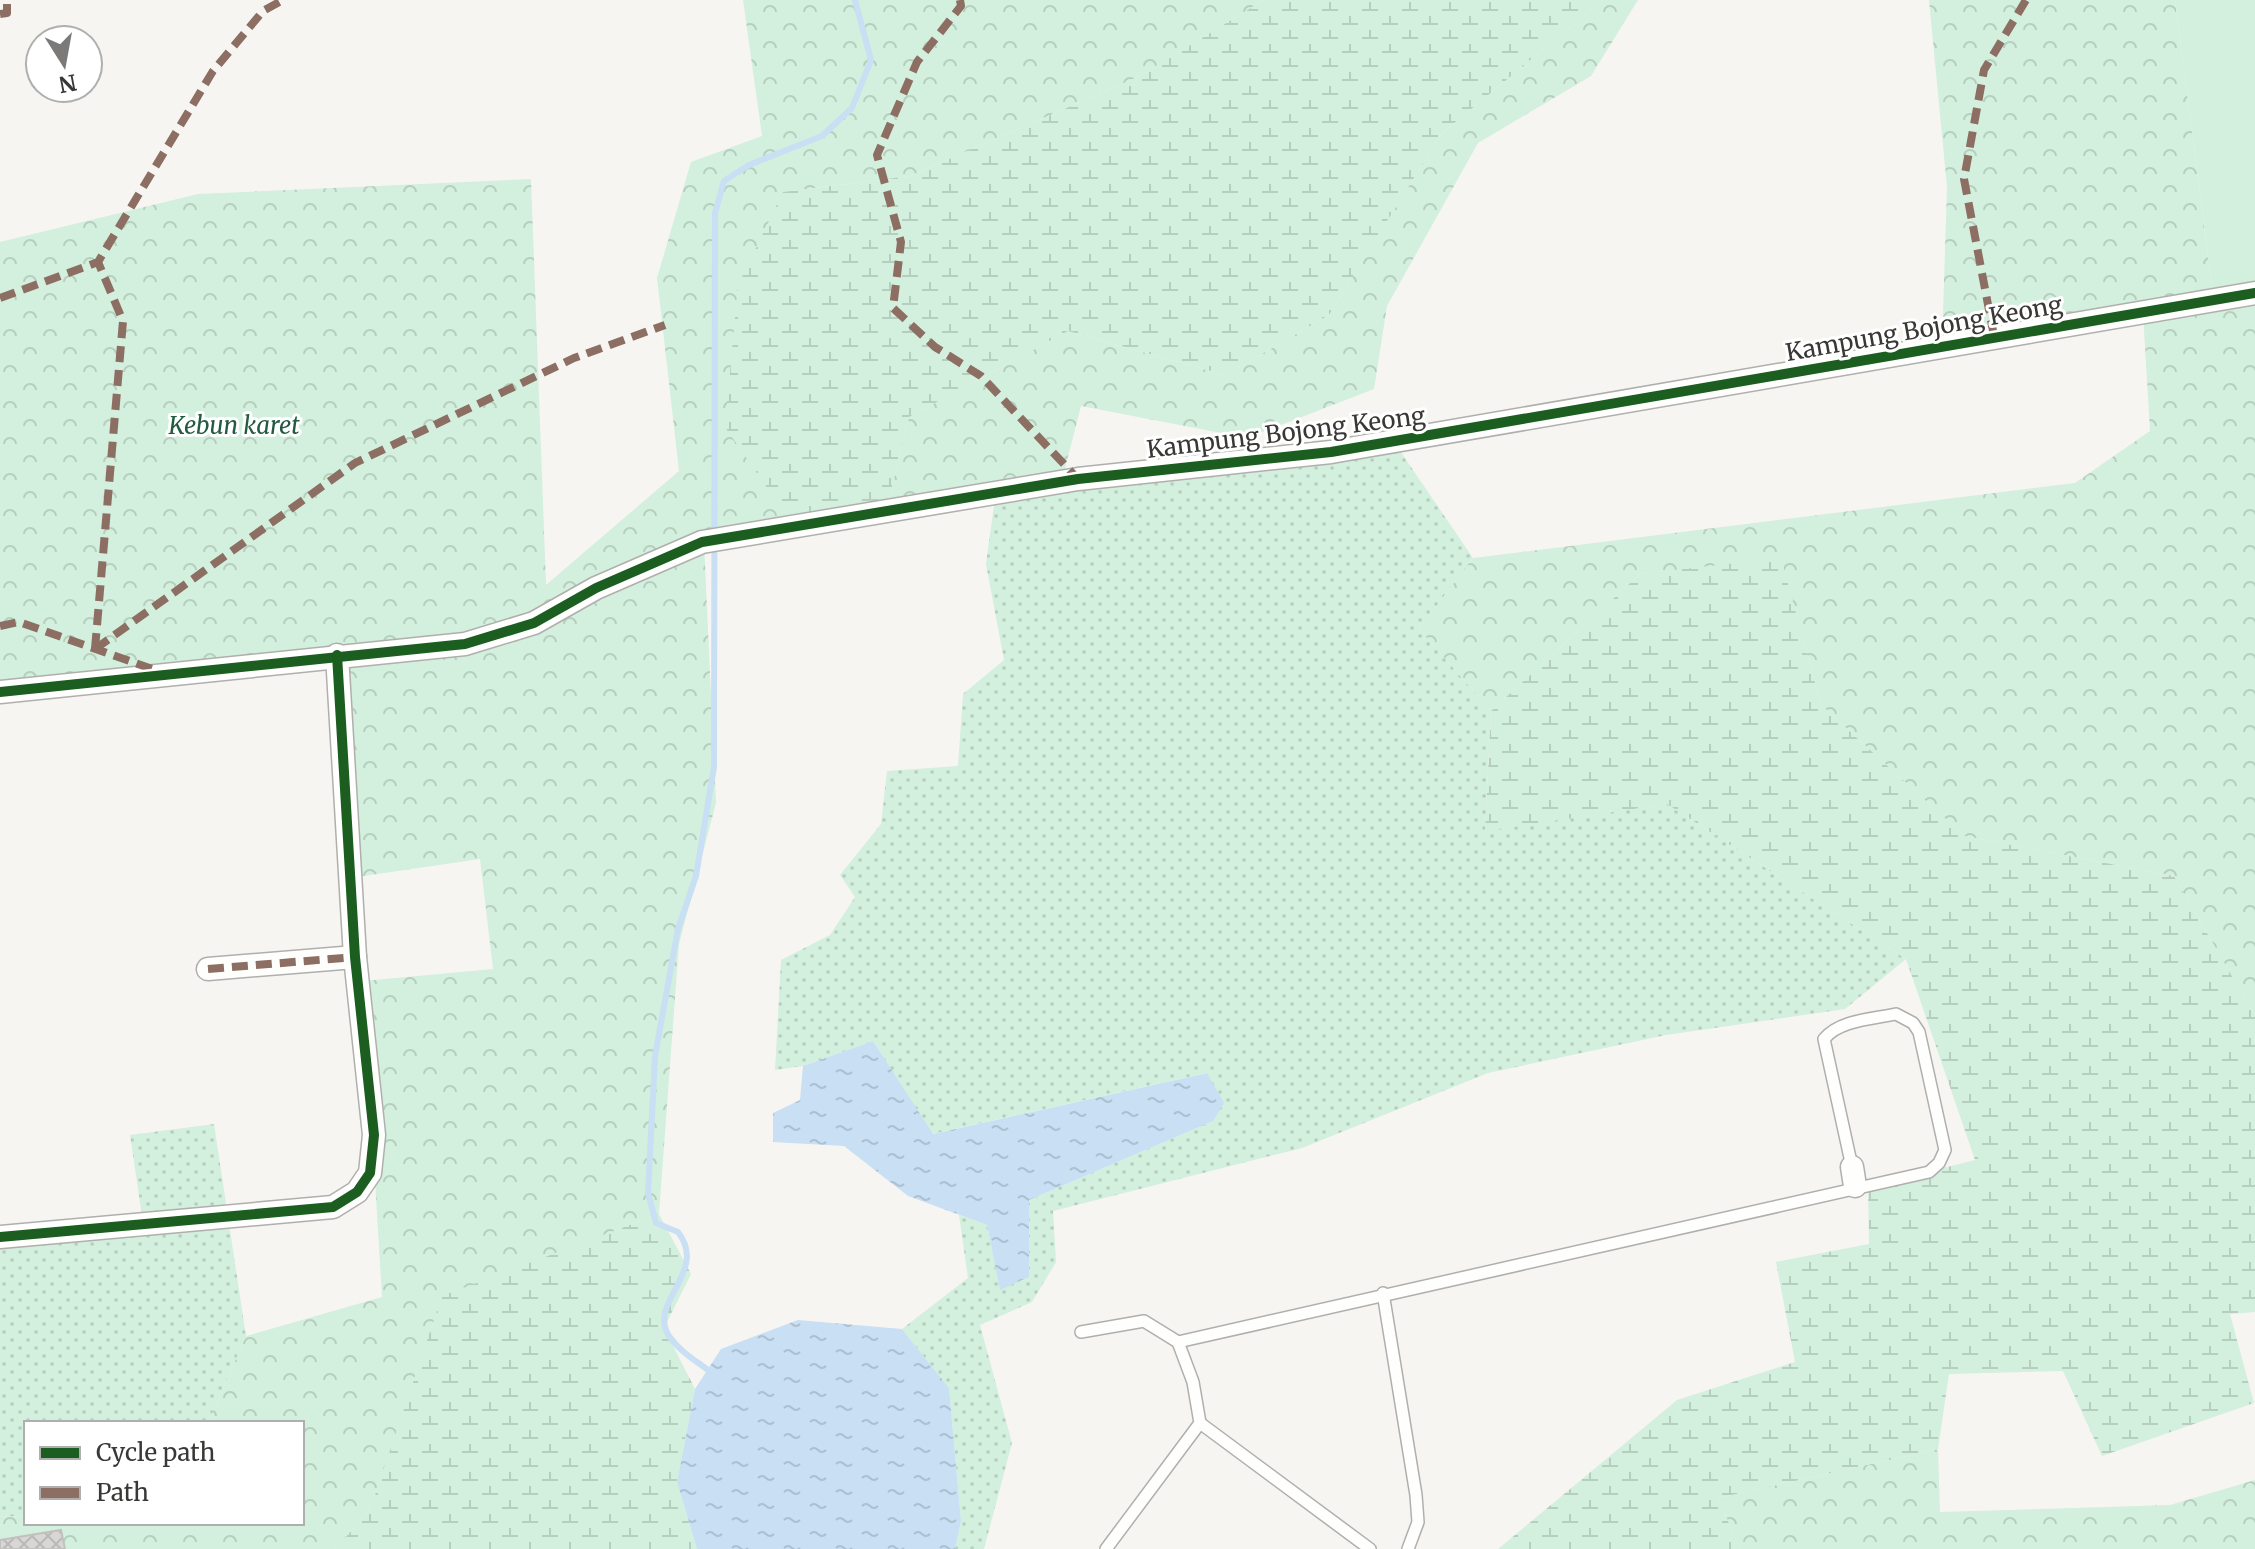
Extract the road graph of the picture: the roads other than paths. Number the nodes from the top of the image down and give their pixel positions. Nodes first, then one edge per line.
1 (2255, 293) edge
2 (337, 655) junction
3 (0, 692) edge
4 (355, 957) junction
5 (208, 969) dead end
6 (1854, 1177) junction
7 (0, 1237) edge
8 (1383, 1293) junction
9 (1081, 1332) dead end
10 (1178, 1342) junction
11 (1200, 1423) junction
12 (1106, 1549) edge
13 (1370, 1549) edge
14 (1408, 1549) edge

1 - 2 street, Kampung Bojong Keong
2 - 3 street, Kampung Bojong Keong
2 - 4 street
4 - 5 street
4 - 7 street
6 - 6 lane
6 - 8 lane
8 - 10 lane
8 - 14 lane
9 - 10 lane
10 - 11 lane
11 - 12 lane
11 - 13 lane

